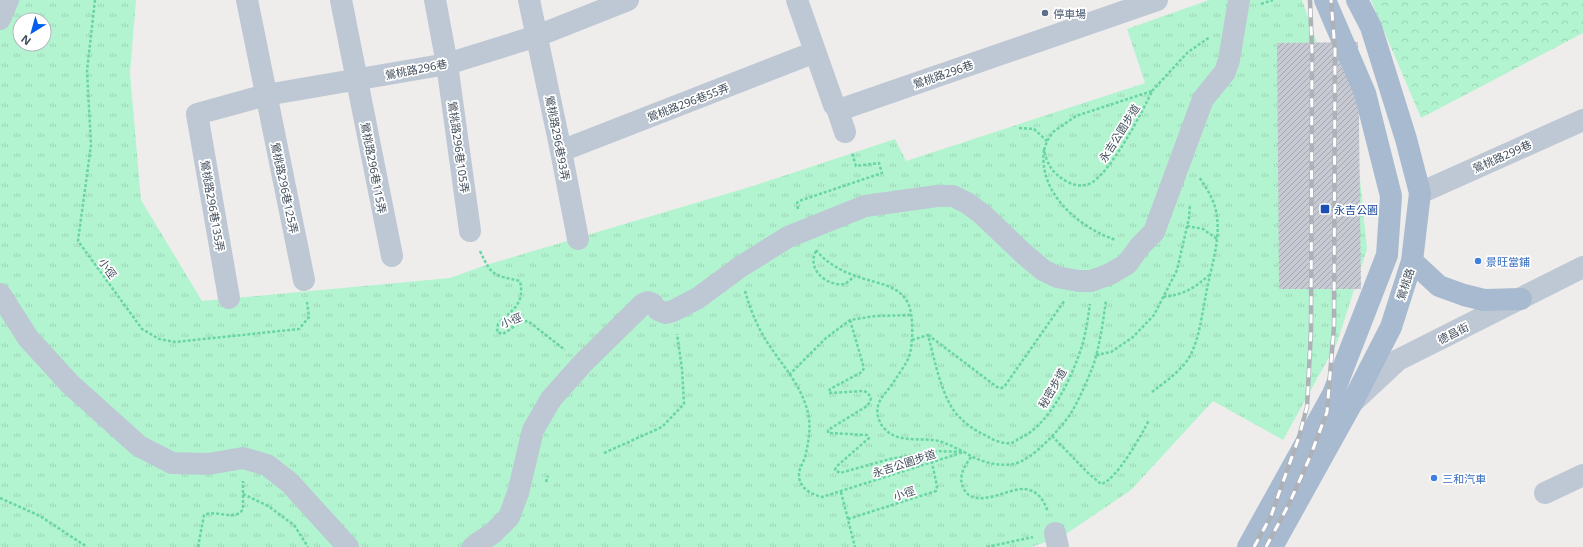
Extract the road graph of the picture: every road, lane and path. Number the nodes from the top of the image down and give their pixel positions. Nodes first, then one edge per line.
1 (8, 0) edge
2 (95, 0) edge
3 (247, 0) edge
4 (341, 0) edge
5 (435, 0) edge
6 (528, 0) edge
7 (628, 0) edge
8 (797, 0) edge
9 (1157, 0) edge
10 (1240, 0) edge
11 (1325, 0) edge
12 (1357, 0) edge
13 (0, 19) edge
14 (537, 36) junction
15 (815, 52) junction
16 (447, 64) junction
17 (357, 80) junction
18 (266, 95) junction
19 (837, 108) junction
20 (197, 114) joint
21 (1583, 120) edge
22 (1019, 128) dead end
23 (845, 132) joint
24 (1047, 141) junction
25 (1044, 150) junction
26 (561, 151) junction
27 (1184, 152) junction
28 (1420, 193) junction
29 (1190, 197) dead end
30 (1187, 226) junction
31 (805, 230) junction
32 (470, 231) joint
33 (578, 239) dead end
34 (1217, 239) junction
35 (1140, 246) junction
36 (816, 251) junction
37 (392, 256) dead end
38 (1412, 261) junction
39 (740, 267) junction
40 (1583, 267) edge
41 (1210, 274) junction
42 (855, 276) junction
43 (1093, 279) junction
44 (304, 280) joint
45 (0, 294) edge
46 (1163, 297) junction
47 (229, 298) dead end
48 (1521, 299) junction
49 (661, 308) junction
50 (911, 315) junction
51 (850, 320) junction
52 (928, 335) junction
53 (912, 340) junction
54 (1096, 355) junction
55 (583, 363) junction
56 (789, 375) junction
57 (1152, 392) dead end
58 (1342, 399) junction
59 (1149, 420) dead end
60 (1052, 436) junction
61 (964, 452) junction
62 (604, 453) dead end
63 (972, 457) junction
64 (243, 458) junction
65 (932, 463) junction
66 (1583, 475) edge
67 (841, 492) junction
68 (1545, 493) dead end
69 (243, 494) junction
70 (0, 498) edge
71 (848, 519) junction
72 (1057, 540) edge
73 (87, 547) edge
74 (198, 547) edge
75 (308, 547) edge
76 (348, 547) edge
77 (473, 547) edge
78 (855, 547) edge
79 (987, 547) edge
80 (1248, 547) edge
81 (1272, 547) edge

1 - 13 street
2 - 44 path, 小徑
3 - 18 street, 鶯桃路296巷125弄
4 - 17 street, 鶯桃路296巷115弄
5 - 16 street, 鶯桃路296巷105弄
6 - 14 street, 鶯桃路296巷93弄
7 - 14 street, 鶯桃路296巷
8 - 15 street
9 - 19 street, 鶯桃路296巷
10 - 27 street
11 - 58 main road, 鶯桃路
12 - 28 main road, 鶯桃路
14 - 16 street, 鶯桃路296巷
14 - 26 street, 鶯桃路296巷93弄
15 - 19 street
15 - 26 street, 鶯桃路296巷55弄
16 - 17 street, 鶯桃路296巷
16 - 32 street, 鶯桃路296巷105弄
17 - 18 street, 鶯桃路296巷
17 - 37 street, 鶯桃路296巷115弄
18 - 20 street, 鶯桃路296巷
18 - 44 street, 鶯桃路296巷125弄
19 - 23 street
20 - 47 street, 鶯桃路296巷135弄
21 - 28 street, 鶯桃路299巷
22 - 24 path
23 - 31 path
24 - 25 path, 永吉公園步道
24 - 25 path, 永吉公園步道
25 - 35 path, 永吉公園步道
26 - 33 street, 鶯桃路296巷93弄
27 - 34 path
27 - 35 street
28 - 38 main road, 鶯桃路
29 - 30 path
30 - 34 path
30 - 46 path
31 - 36 path
31 - 39 street
31 - 43 street
32 - 55 path, 小徑
34 - 41 path
35 - 43 street
36 - 42 path
36 - 42 path
38 - 48 main road
38 - 58 main road, 鶯桃路
39 - 49 street
39 - 56 path
40 - 48 street, 德昌街
41 - 46 path
41 - 57 path
42 - 50 path
43 - 52 path
43 - 52 path, 秘密步道
43 - 54 path
45 - 64 street
46 - 54 path
48 - 58 street, 德昌街
49 - 55 street
49 - 62 path
50 - 51 path
50 - 53 path
51 - 56 path
51 - 61 path
52 - 53 path
53 - 61 path
54 - 60 path
55 - 77 street
56 - 67 path, 永吉公園步道
58 - 80 main road, 鶯桃路
58 - 81 main road, 鶯桃路
59 - 60 path
60 - 63 path
61 - 63 path
61 - 65 path, 永吉公園步道
63 - 72 path
64 - 69 path
64 - 76 street
65 - 67 path, 永吉公園步道
65 - 71 path, 小徑
66 - 68 street
67 - 71 path
69 - 74 path
69 - 75 path
70 - 73 path
71 - 78 path
72 - 79 path

